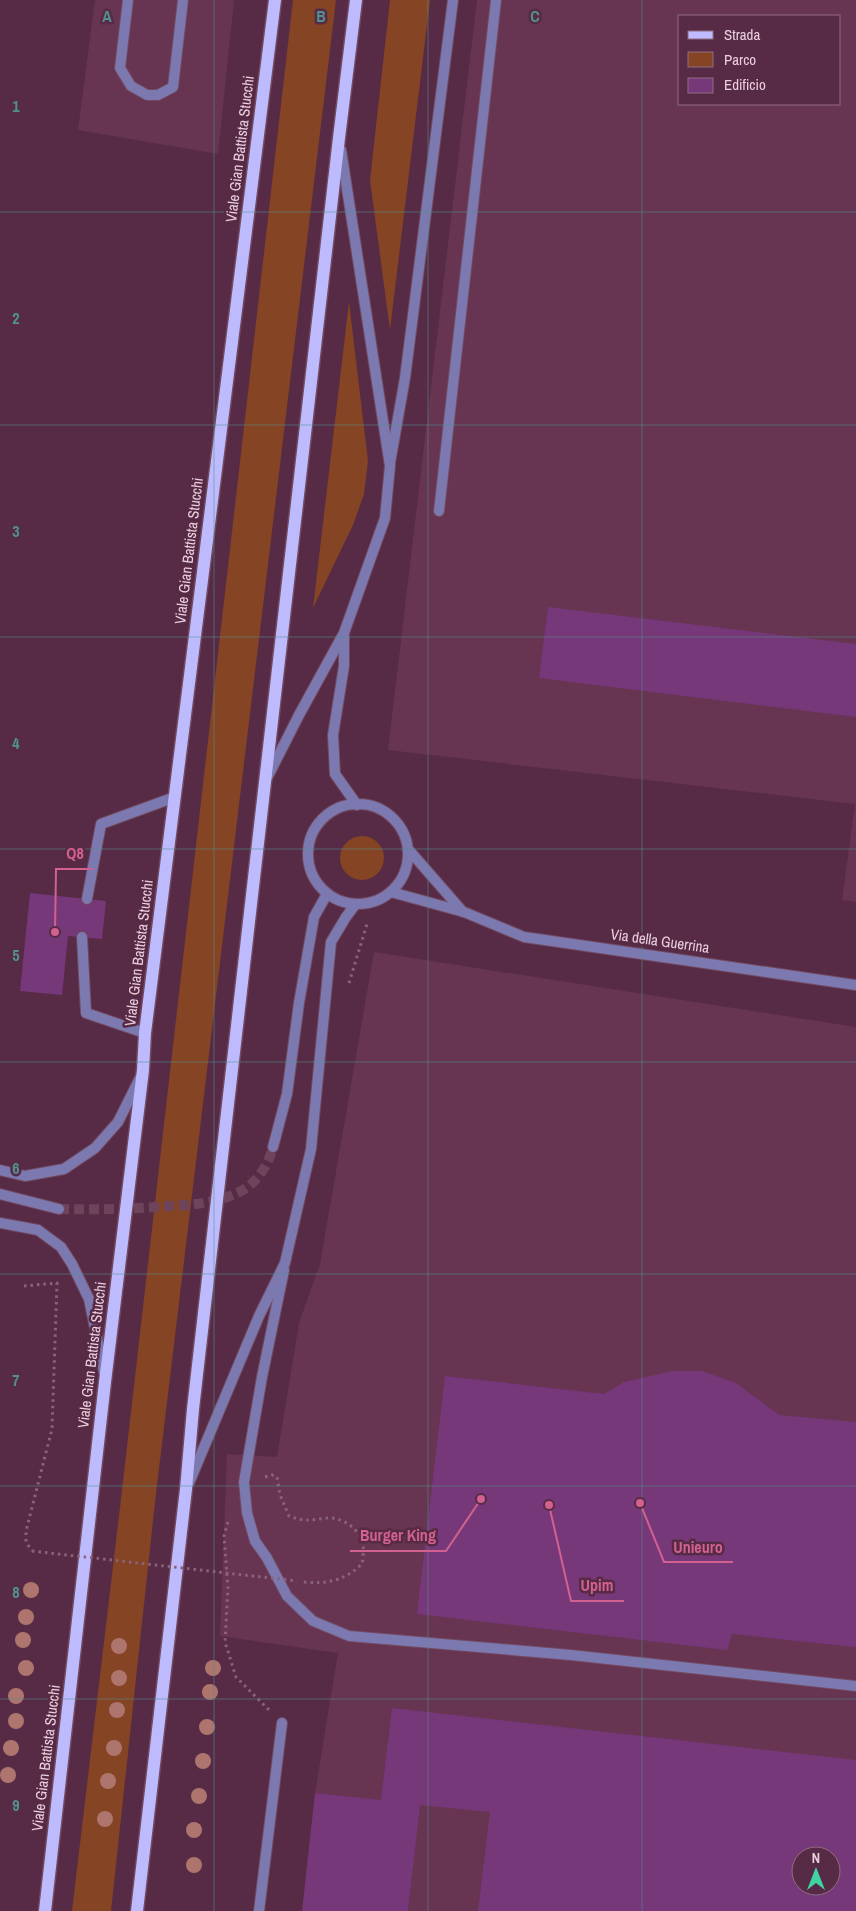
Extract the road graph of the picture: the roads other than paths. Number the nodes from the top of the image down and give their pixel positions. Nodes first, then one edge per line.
1 (128, 0) edge
2 (182, 0) edge
3 (275, 0) edge
4 (356, 0) edge
5 (454, 0) edge
6 (496, 0) edge
7 (339, 138) junction
8 (390, 466) junction
9 (439, 511) dead end
10 (344, 633) junction
11 (265, 783) junction
12 (174, 797) junction
13 (357, 805) junction
14 (408, 849) junction
15 (391, 892) junction
16 (327, 894) junction
17 (87, 899) dead end
18 (355, 905) junction
19 (464, 912) junction
20 (82, 937) dead end
21 (856, 985) edge
22 (145, 1032) junction
23 (144, 1070) junction
24 (273, 1147) tunnel mouth
25 (0, 1170) edge
26 (0, 1194) edge
27 (59, 1210) tunnel mouth
28 (0, 1223) edge
29 (285, 1263) junction
30 (105, 1382) junction
31 (186, 1489) junction
32 (856, 1686) edge
33 (282, 1722) dead end
34 (45, 1911) edge
35 (137, 1911) edge
36 (259, 1911) edge

1 - 2 street
3 - 12 main road, Viale Gian Battista Stucchi
4 - 7 main road
5 - 8 street
6 - 9 street
7 - 8 street
7 - 11 main road
8 - 10 street
10 - 11 street
10 - 13 street
11 - 31 main road
12 - 17 street
12 - 22 main road, Viale Gian Battista Stucchi
13 - 14 street
13 - 16 street
14 - 15 street
14 - 19 street, Via della Guerrina
15 - 18 street
15 - 19 street, Via della Guerrina
16 - 18 street
16 - 24 street
18 - 29 street
19 - 21 street, Via della Guerrina
20 - 22 street
22 - 23 main road, Viale Gian Battista Stucchi
23 - 25 street
23 - 30 main road, Viale Gian Battista Stucchi
26 - 27 street
28 - 30 street
29 - 31 street
29 - 32 street
30 - 34 main road, Viale Gian Battista Stucchi
31 - 35 main road
33 - 36 street

